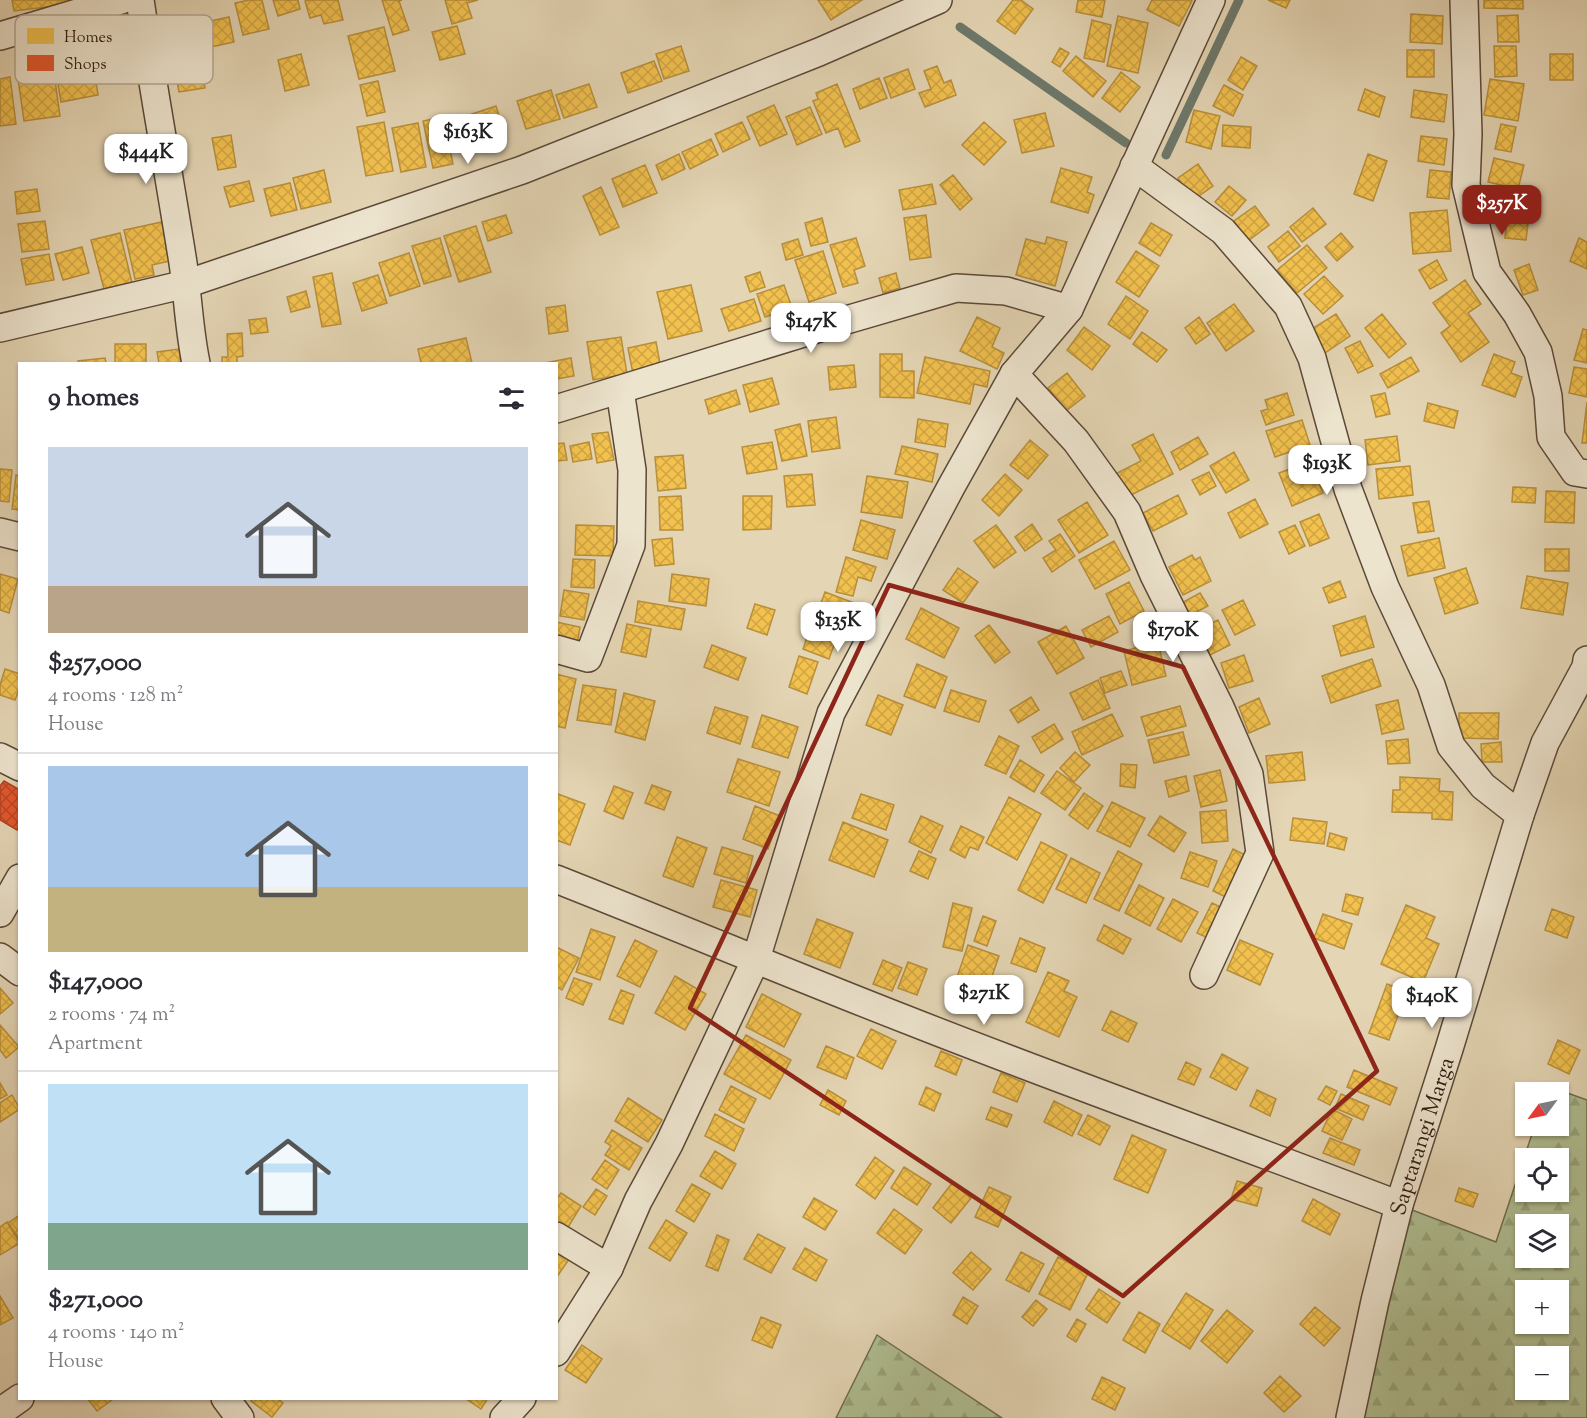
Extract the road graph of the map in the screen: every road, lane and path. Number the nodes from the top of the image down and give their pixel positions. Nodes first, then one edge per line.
1 (121, 0) edge
2 (140, 0) edge
3 (938, 0) edge
4 (1211, 0) edge
5 (1464, 0) edge
6 (71, 15) edge
7 (142, 15) edge
8 (15, 32) edge
9 (0, 36) edge
10 (152, 84) edge
11 (1134, 166) junction
12 (186, 284) junction
13 (1069, 309) junction
14 (0, 328) edge
15 (195, 362) edge
16 (1014, 374) junction
17 (620, 390) junction
18 (558, 408) edge
19 (1587, 474) edge
20 (0, 532) edge
21 (18, 536) edge
22 (558, 650) edge
23 (1587, 660) edge
24 (0, 757) edge
25 (18, 766) edge
26 (1520, 815) junction
27 (558, 880) edge
28 (18, 882) edge
29 (0, 913) edge
30 (0, 957) edge
31 (756, 959) junction
32 (18, 970) edge
33 (1204, 975) dead end
34 (1399, 1204) junction
35 (558, 1237) edge
36 (609, 1268) junction
37 (558, 1349) edge
38 (18, 1399) edge
39 (226, 1400) edge
40 (520, 1400) edge
41 (0, 1412) edge
42 (240, 1418) edge
43 (504, 1418) edge
44 (1350, 1418) edge

1 - 6 street
2 - 7 street
3 - 12 street
4 - 11 street
5 - 19 street
8 - 9 street
10 - 12 street
11 - 13 street
11 - 26 street
12 - 14 street
12 - 15 street
13 - 16 street
13 - 17 street
16 - 31 street
16 - 33 street
17 - 18 street
17 - 22 street
20 - 21 street
23 - 26 street, Saptarangi Marga
24 - 25 street
26 - 34 street, Saptarangi Marga
27 - 31 street
28 - 29 street
30 - 32 street
31 - 34 street
31 - 36 street
34 - 44 street, Saptarangi Marga
35 - 36 street
36 - 37 street
38 - 41 street
39 - 42 street
40 - 43 street

